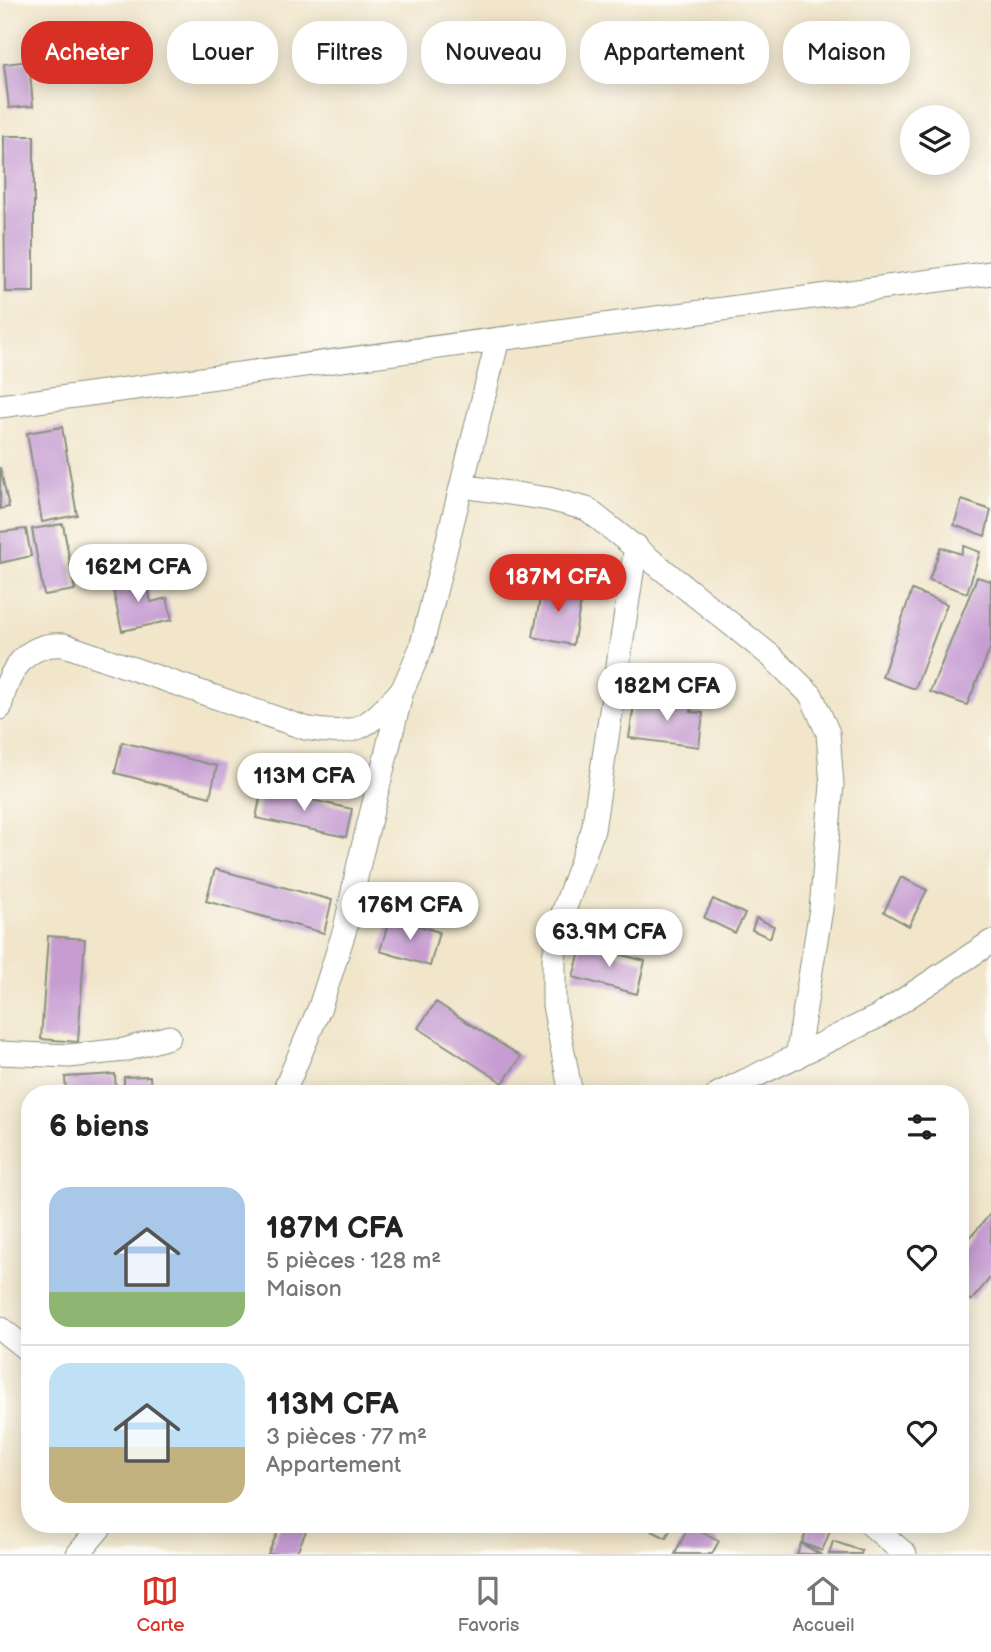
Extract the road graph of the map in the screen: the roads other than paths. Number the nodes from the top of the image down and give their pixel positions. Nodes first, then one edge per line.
1 (991, 273) edge
2 (498, 339) junction
3 (0, 406) edge
4 (462, 486) junction
5 (636, 546) junction
6 (401, 691) junction
7 (0, 708) edge
8 (991, 942) edge
9 (169, 1037) dead end
10 (0, 1053) edge
11 (797, 1057) junction
12 (288, 1085) edge
13 (569, 1085) edge
14 (737, 1085) edge
15 (0, 1328) edge
16 (21, 1345) edge
17 (96, 1533) edge
18 (880, 1533) edge
19 (78, 1554) edge
20 (905, 1554) edge

1 - 2 street
2 - 3 street
2 - 4 street
4 - 5 street
4 - 6 street
5 - 11 street
5 - 13 street
6 - 7 street
6 - 12 street
8 - 11 street
9 - 10 street
11 - 14 street
15 - 16 street
17 - 19 street
18 - 20 street

